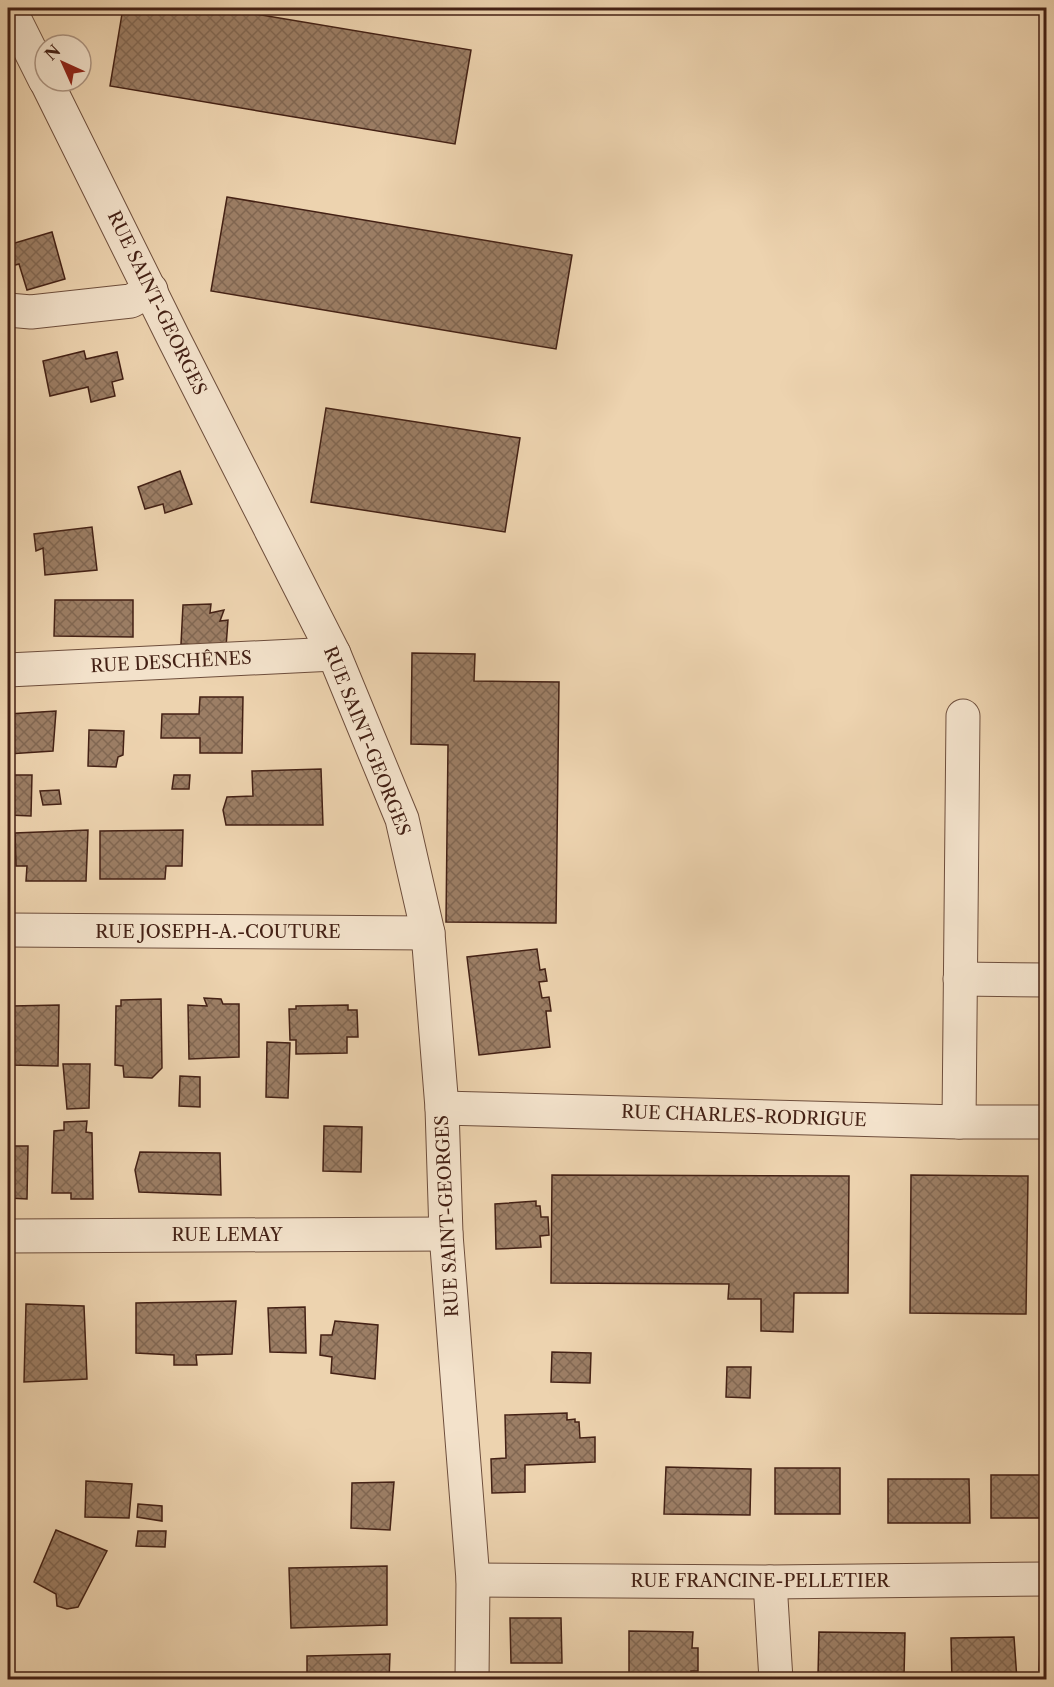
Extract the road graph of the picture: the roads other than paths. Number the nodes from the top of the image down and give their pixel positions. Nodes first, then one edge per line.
1 (9, 8) edge
2 (33, 56) edge
3 (52, 93) edge
4 (151, 290) junction
5 (8, 310) edge
6 (334, 654) junction
7 (8, 670) edge
8 (963, 716) dead end
9 (8, 930) edge
10 (428, 933) junction
11 (960, 979) junction
12 (1047, 980) edge
13 (442, 1108) junction
14 (959, 1122) junction
15 (1047, 1122) edge
16 (446, 1234) junction
17 (8, 1236) edge
18 (1047, 1579) edge
19 (474, 1580) junction
20 (770, 1582) junction
21 (472, 1680) edge
22 (776, 1680) edge

1 - 2 street, RUE SAINT-GEORGES
3 - 4 street, RUE SAINT-GEORGES
4 - 5 street
4 - 6 street, RUE SAINT-GEORGES
6 - 7 street, RUE DESCHÊNES
6 - 10 street, RUE SAINT-GEORGES
8 - 11 street
9 - 10 street, RUE JOSEPH-A.-COUTURE
10 - 13 street, RUE SAINT-GEORGES
11 - 12 street
11 - 14 street
13 - 14 street, RUE CHARLES-RODRIGUE
13 - 16 street, RUE SAINT-GEORGES
14 - 15 street, RUE CHARLES-RODRIGUE
16 - 17 street, RUE LEMAY
16 - 19 street, RUE SAINT-GEORGES
18 - 20 street, RUE FRANCINE-PELLETIER
19 - 20 street, RUE FRANCINE-PELLETIER
19 - 21 street, RUE SAINT-GEORGES
20 - 22 street

